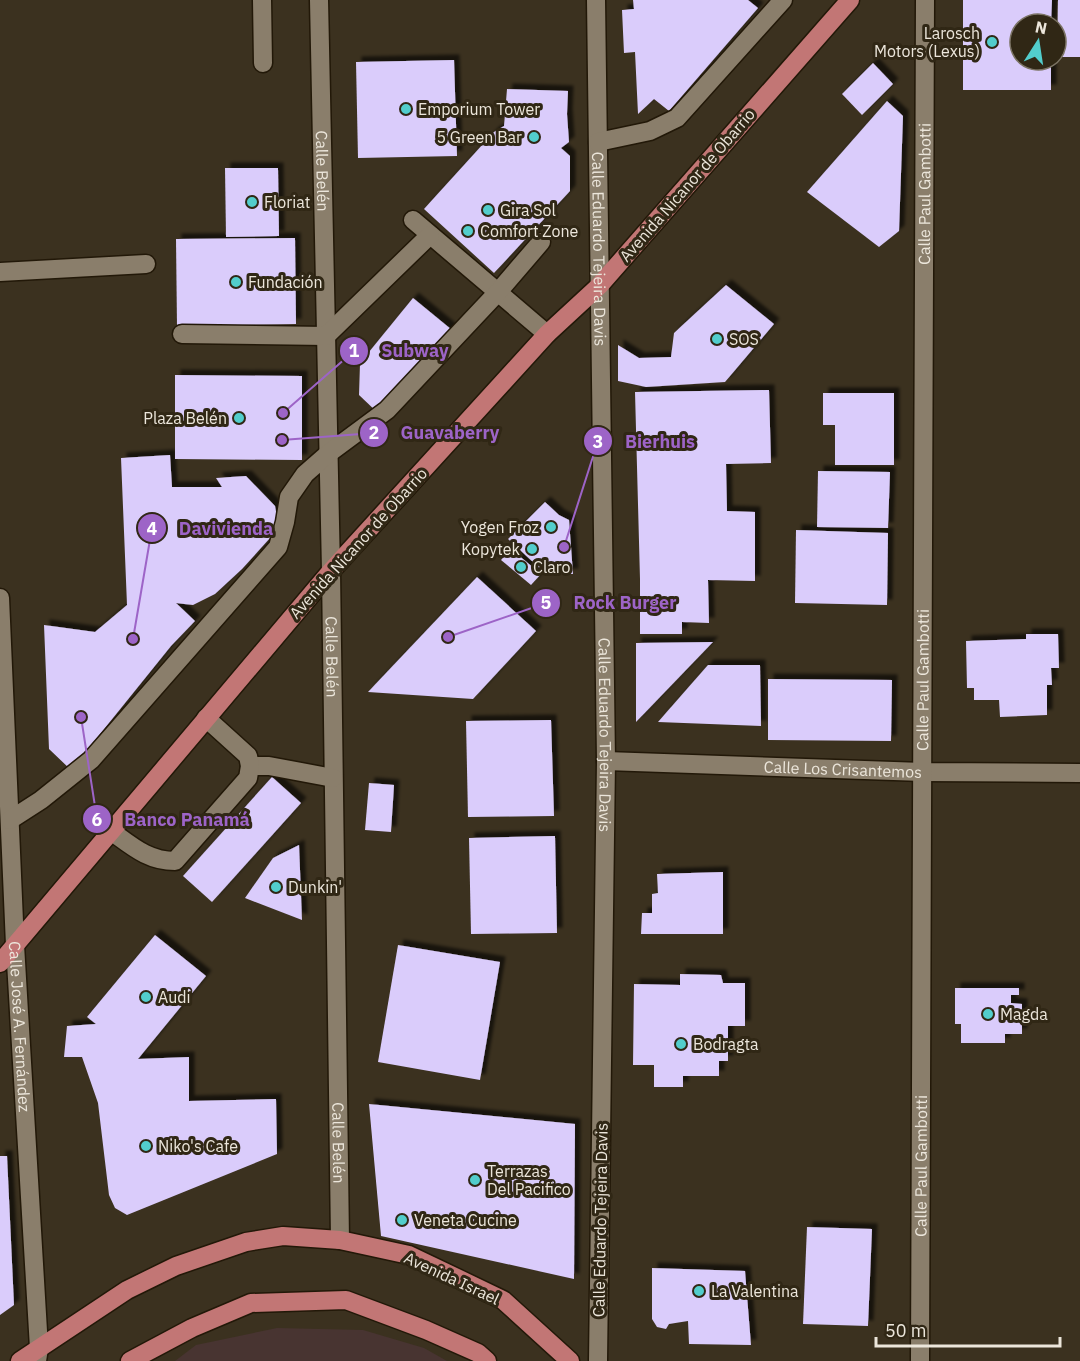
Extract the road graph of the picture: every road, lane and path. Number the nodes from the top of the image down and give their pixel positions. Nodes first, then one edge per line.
1 (262, 0) edge
2 (319, 0) edge
3 (596, 0) edge
4 (783, 0) edge
5 (850, 0) edge
6 (925, 0) edge
7 (263, 63) dead end
8 (598, 142) junction
9 (413, 220) dead end
10 (430, 236) junction
11 (541, 242) dead end
12 (146, 264) dead end
13 (0, 272) edge
14 (599, 286) junction
15 (498, 292) junction
16 (182, 334) dead end
17 (547, 334) junction
18 (326, 336) junction
19 (329, 453) junction
20 (331, 571) junction
21 (0, 598) edge
22 (206, 718) junction
23 (606, 761) junction
24 (250, 766) junction
25 (923, 772) junction
26 (1080, 773) edge
27 (333, 778) junction
28 (10, 820) junction
29 (111, 831) junction
30 (15, 945) junction
31 (0, 963) edge
32 (340, 1240) junction
33 (38, 1354) edge
34 (20, 1361) edge
35 (131, 1361) edge
36 (487, 1361) edge
37 (570, 1361) edge
38 (598, 1361) edge
39 (920, 1361) edge

1 - 7 street
2 - 18 street, Calle Belén
3 - 8 street, Calle Eduardo Tejeira Davis
4 - 8 street
5 - 14 main road, Avenida Nicanor de Obarrio
6 - 25 street, Calle Paul Gambotti
8 - 14 street, Calle Eduardo Tejeira Davis
9 - 10 street
10 - 15 street
10 - 18 street
11 - 15 street
12 - 13 street
14 - 17 main road, Avenida Nicanor de Obarrio
14 - 23 street, Calle Eduardo Tejeira Davis
15 - 17 street
15 - 19 street
16 - 18 street
17 - 20 main road, Avenida Nicanor de Obarrio
18 - 19 street, Calle Belén
19 - 20 street, Calle Belén
19 - 28 street
20 - 22 main road, Avenida Nicanor de Obarrio
20 - 27 street, Calle Belén
21 - 28 street, Calle José A. Fernández
22 - 24 street
22 - 29 main road, Avenida Nicanor de Obarrio
23 - 25 street, Calle Los Crisantemos
23 - 38 street, Calle Eduardo Tejeira Davis
24 - 27 street
24 - 29 street
25 - 26 street, Calle Los Crisantemos
25 - 39 street, Calle Paul Gambotti
27 - 32 street, Calle Belén
28 - 30 street, Calle José A. Fernández
29 - 30 main road, Avenida Nicanor de Obarrio
30 - 31 main road, Avenida Nicanor de Obarrio
30 - 33 street, Calle José A. Fernández
32 - 33 main road, Avenida Israel
32 - 37 main road, Avenida Israel
33 - 34 main road, Avenida Israel
35 - 36 main road

